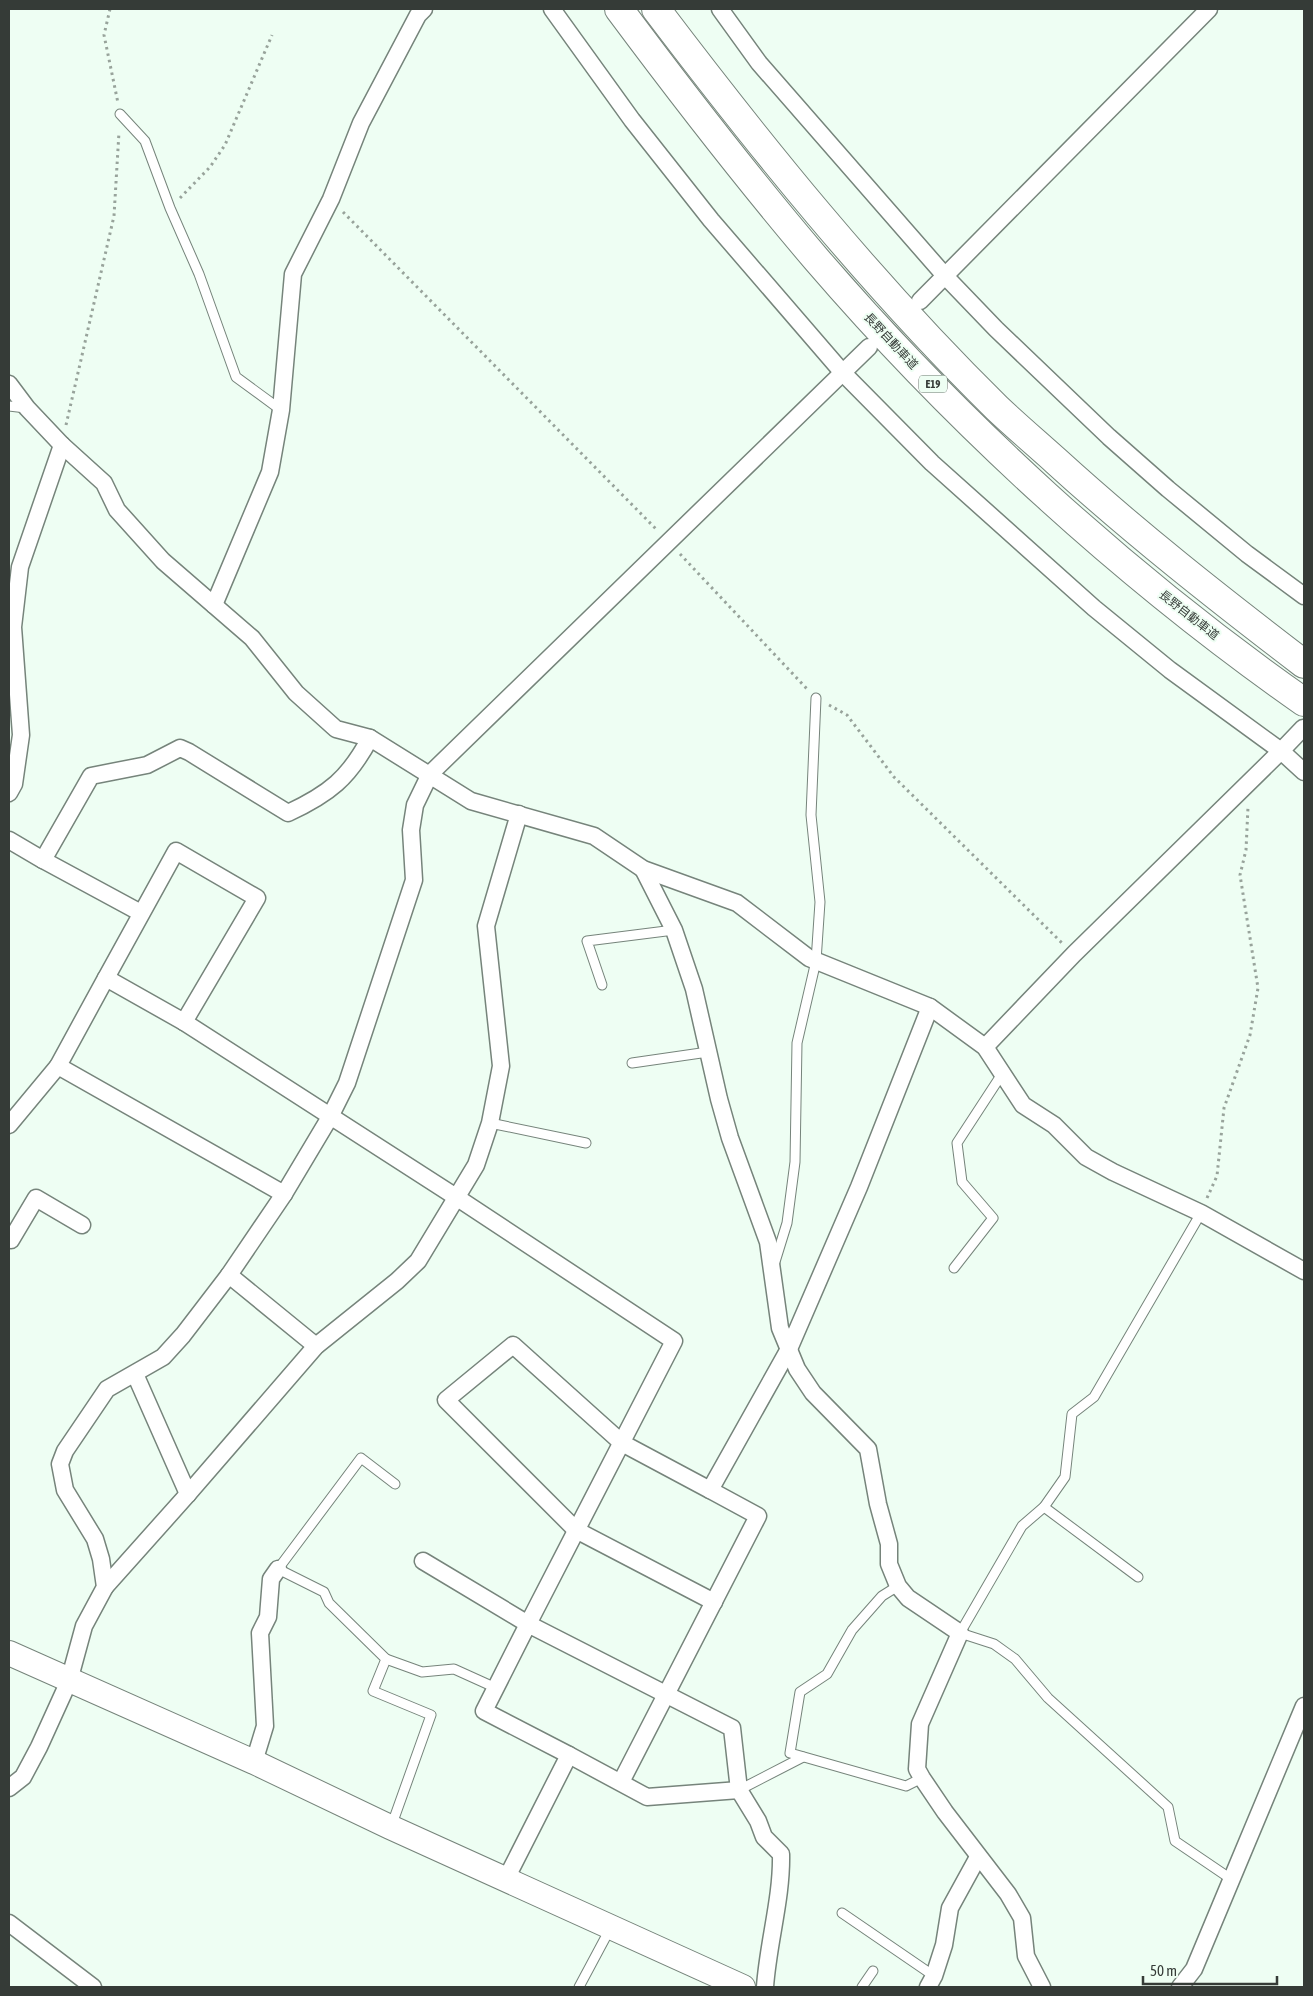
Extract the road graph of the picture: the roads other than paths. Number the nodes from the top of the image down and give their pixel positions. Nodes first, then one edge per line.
1 (424, 9) edge
2 (552, 9) edge
3 (620, 9) edge
4 (656, 9) edge
5 (720, 9) edge
6 (1209, 9) edge
7 (120, 114) road end
8 (946, 277) junction
9 (920, 301) dead end
10 (869, 347) dead end
11 (843, 373) junction
12 (9, 384) edge
13 (9, 406) edge
14 (27, 408) junction
15 (281, 410) junction
16 (62, 445) junction
17 (15, 565) edge
18 (1304, 596) edge
19 (214, 604) junction
20 (1304, 664) edge
21 (816, 698) road end
22 (1303, 715) edge
23 (370, 738) junction
24 (1281, 752) junction
25 (1304, 772) edge
26 (430, 774) junction
27 (9, 792) edge
28 (519, 814) junction
29 (9, 840) edge
30 (43, 860) junction
31 (643, 869) junction
32 (141, 913) junction
33 (674, 930) junction
34 (816, 961) junction
35 (106, 978) junction
36 (602, 985) dead end
37 (930, 1007) junction
38 (184, 1022) junction
39 (985, 1047) junction
40 (708, 1052) junction
41 (632, 1063) dead end
42 (58, 1066) junction
43 (1002, 1074) junction
44 (330, 1117) junction
45 (490, 1123) junction
46 (9, 1125) edge
47 (586, 1143) dead end
48 (284, 1194) junction
49 (456, 1197) junction
50 (1201, 1213) junction
51 (82, 1225) dead end
52 (9, 1238) edge
53 (954, 1268) dead end
54 (1304, 1271) edge
55 (772, 1272) junction
56 (229, 1275) junction
57 (316, 1346) junction
58 (789, 1349) junction
59 (135, 1374) junction
60 (622, 1443) junction
61 (395, 1484) dead end
62 (710, 1490) junction
63 (188, 1494) junction
64 (1044, 1507) junction
65 (576, 1530) junction
66 (423, 1561) dead end
67 (278, 1569) junction
68 (1138, 1577) dead end
69 (898, 1586) junction
70 (105, 1587) junction
71 (714, 1602) junction
72 (528, 1624) junction
73 (960, 1633) junction
74 (9, 1653) edge
75 (386, 1659) junction
76 (68, 1680) junction
77 (496, 1688) junction
78 (666, 1694) junction
79 (1304, 1706) edge
80 (569, 1755) junction
81 (803, 1757) junction
82 (254, 1762) junction
83 (922, 1778) junction
84 (621, 1782) junction
85 (9, 1788) edge
86 (740, 1790) junction
87 (390, 1827) junction
88 (978, 1857) junction
89 (1232, 1879) junction
90 (506, 1880) junction
91 (842, 1913) dead end
92 (9, 1923) edge
93 (611, 1926) junction
94 (873, 1971) dead end
95 (931, 1982) edge
96 (93, 1987) edge
97 (579, 1987) edge
98 (743, 1987) edge
99 (765, 1987) edge
100 (862, 1987) edge
101 (1042, 1987) edge
102 (1180, 1987) edge

1 - 15 street
2 - 11 street
3 - 22 highway, 長野自動車道 / E19
4 - 20 highway, E19
5 - 8 street
6 - 8 street
7 - 15 lane
8 - 9 street
8 - 18 street
10 - 11 street
11 - 24 street
11 - 26 street
12 - 14 street
13 - 14 lane
14 - 16 street
15 - 19 street
16 - 17 street
16 - 19 street
17 - 27 street
19 - 23 street
21 - 34 lane
22 - 24 street
23 - 26 street
23 - 30 street
24 - 25 street
24 - 39 street
26 - 28 street
26 - 44 street
28 - 31 street
28 - 45 street
29 - 30 street
30 - 32 street
31 - 33 street
31 - 34 street
32 - 35 street
32 - 38 street
33 - 36 lane
33 - 40 street
34 - 37 street
34 - 55 lane
35 - 38 street
35 - 42 street
37 - 39 street
37 - 58 street
38 - 44 street
39 - 43 street
40 - 41 lane
40 - 55 street
42 - 46 street
42 - 48 street
43 - 50 street
43 - 53 lane
44 - 48 street
44 - 49 street
45 - 47 lane
45 - 49 street
48 - 56 street
49 - 57 street
49 - 60 street
50 - 54 street
50 - 64 lane
51 - 52 street
55 - 58 street
56 - 57 street
56 - 59 street
57 - 63 street
58 - 62 street
58 - 69 street
59 - 63 street
59 - 70 street
60 - 62 street
60 - 65 street
60 - 65 street
61 - 67 lane
62 - 71 street
63 - 70 street
64 - 68 lane
64 - 73 lane
65 - 71 street
65 - 72 street
66 - 72 street
67 - 75 lane
67 - 82 street
69 - 73 street
69 - 81 lane
70 - 76 street
71 - 78 street
72 - 77 street
72 - 78 street
73 - 83 street
73 - 89 lane
74 - 76 street
75 - 77 lane
75 - 87 lane
76 - 82 street
76 - 85 street
77 - 80 street
78 - 84 street
78 - 86 street
79 - 89 street
80 - 84 street
80 - 90 street
81 - 83 lane
81 - 86 lane
82 - 87 street
83 - 88 street
84 - 86 street
86 - 99 street
87 - 90 street
88 - 95 street
88 - 101 street
89 - 102 street
90 - 93 street
91 - 95 lane
92 - 96 street
93 - 97 lane
93 - 98 street
94 - 100 lane

